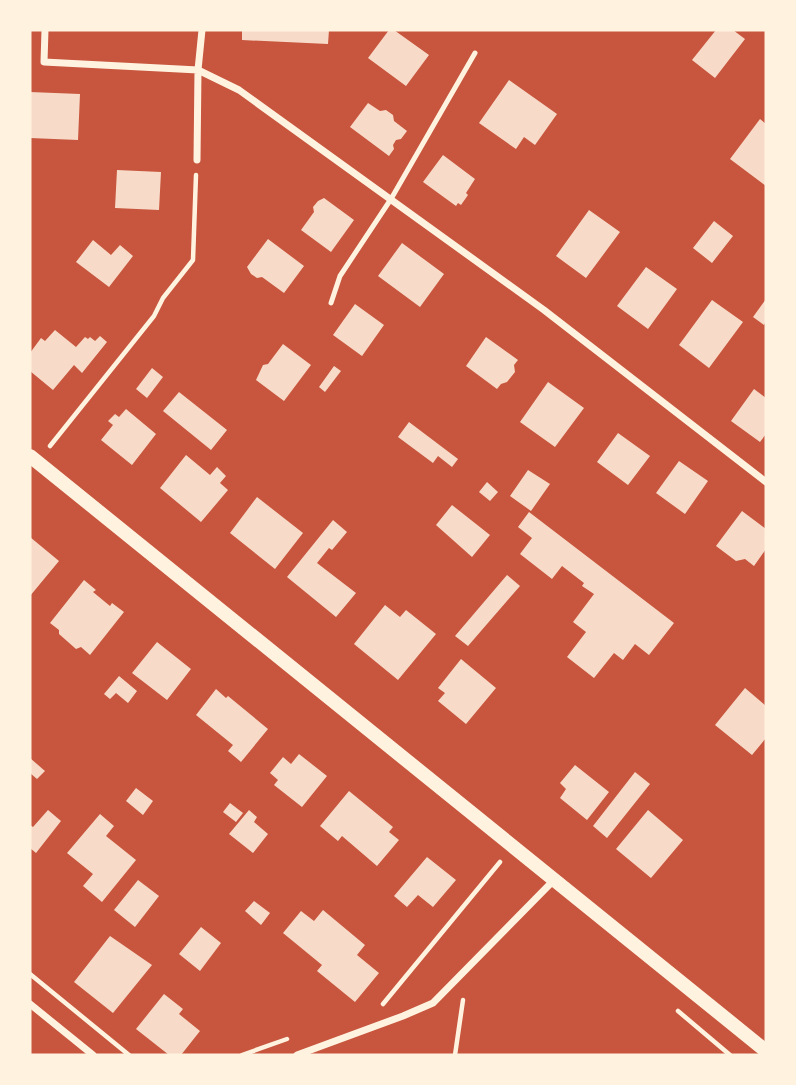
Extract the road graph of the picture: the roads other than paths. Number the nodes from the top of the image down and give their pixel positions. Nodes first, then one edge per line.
1 (45, 30) edge
2 (202, 30) edge
3 (475, 53) dead end
4 (198, 70) junction
5 (197, 160) road end
6 (391, 199) junction
7 (331, 303) dead end
8 (34, 459) edge
9 (766, 481) edge
10 (555, 879) junction
11 (30, 1004) edge
12 (766, 1051) edge
13 (93, 1055) edge
14 (297, 1055) edge

1 - 4 street
2 - 4 street
3 - 6 lane
4 - 5 street
4 - 6 street
6 - 7 lane
6 - 9 street
8 - 10 main road
10 - 12 main road
10 - 14 street
11 - 13 street

